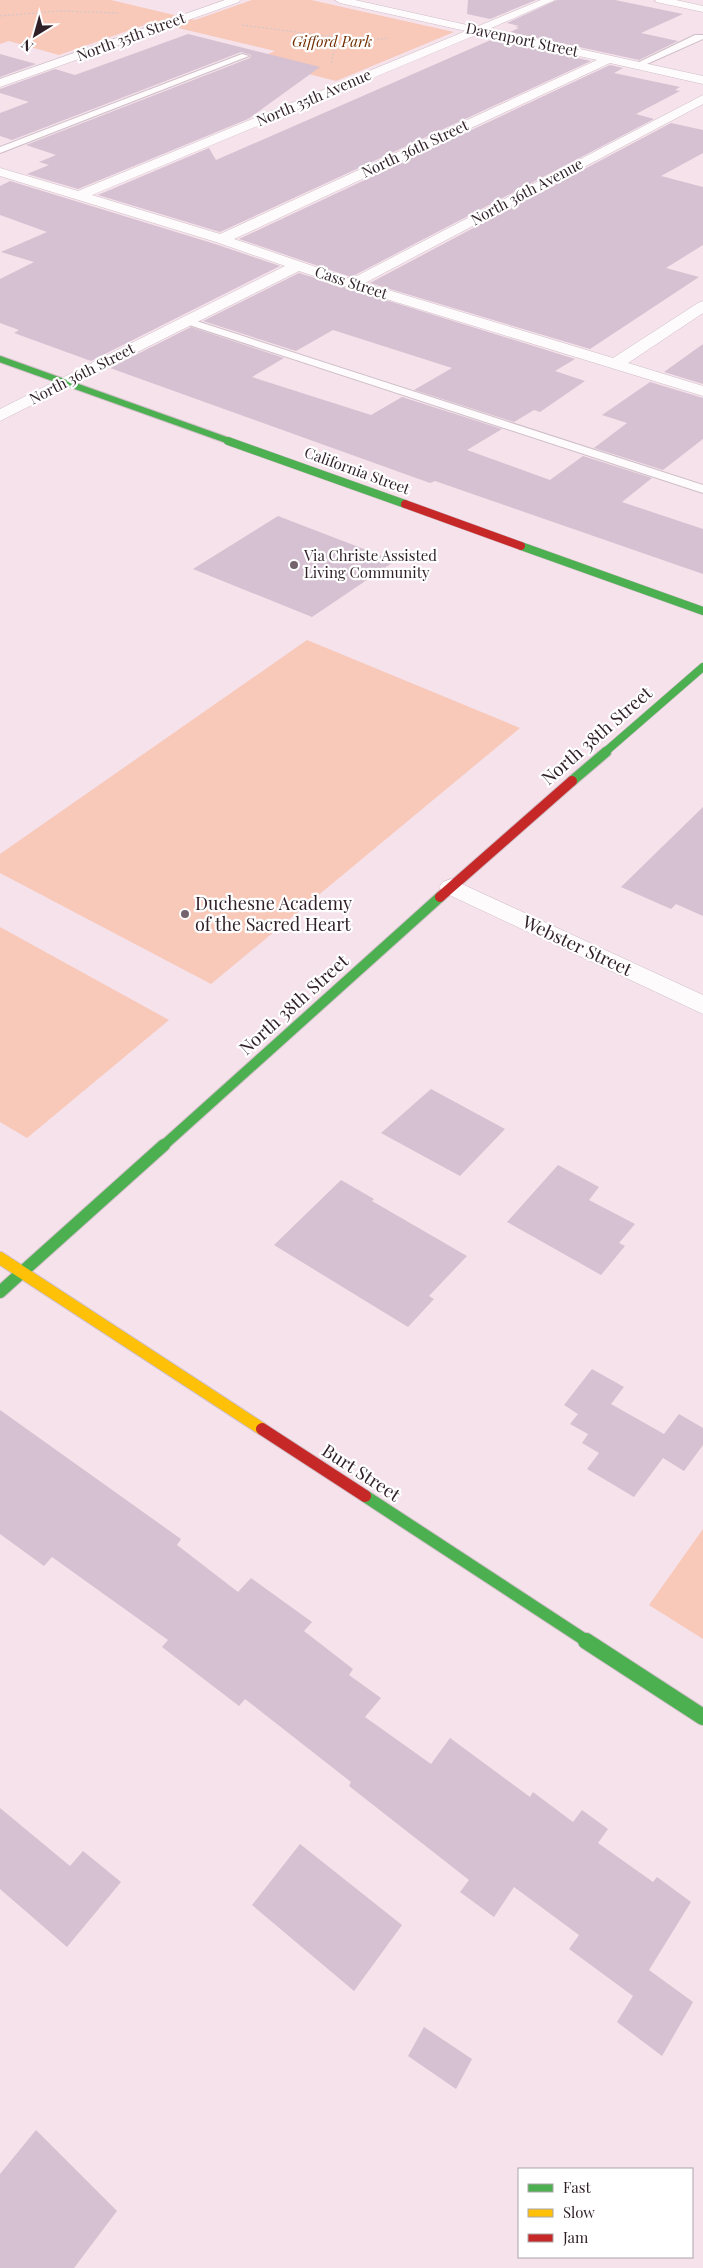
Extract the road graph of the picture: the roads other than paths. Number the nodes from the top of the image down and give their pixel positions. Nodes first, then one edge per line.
1 (234, 0) edge
2 (340, 0) edge
3 (550, 0) edge
4 (660, 0) edge
5 (703, 9) edge
6 (477, 30) junction
7 (703, 37) edge
8 (245, 56) dead end
9 (609, 59) junction
10 (637, 65) junction
11 (688, 65) dead end
12 (672, 73) junction
13 (703, 80) edge
14 (0, 83) edge
15 (703, 99) edge
16 (0, 150) edge
17 (0, 172) edge
18 (79, 196) junction
19 (222, 239) junction
20 (297, 266) junction
21 (352, 284) junction
22 (703, 306) edge
23 (187, 321) junction
24 (0, 359) edge
25 (614, 364) junction
26 (66, 382) junction
27 (703, 391) edge
28 (0, 416) edge
29 (703, 489) edge
30 (703, 611) edge
31 (703, 667) edge
32 (451, 887) junction
33 (703, 1004) edge
34 (0, 1258) edge
35 (22, 1272) junction
36 (0, 1292) edge
37 (703, 1718) edge

1 - 14 street, North 35th Street
2 - 6 street, Davenport Street
3 - 6 street, North 35th Avenue
4 - 5 street
6 - 9 street, Davenport Street
6 - 18 street, North 35th Avenue
7 - 10 lane
8 - 16 lane
9 - 10 street, Davenport Street
9 - 19 street, North 36th Street
10 - 12 street, Davenport Street
11 - 12 street
12 - 13 street, Davenport Street
15 - 21 street, North 36th Avenue
17 - 18 street, Cass Street
18 - 19 street, Cass Street
19 - 20 street, Cass Street
20 - 21 street, Cass Street
20 - 23 street, North 36th Street
21 - 25 street, Cass Street
22 - 25 street
23 - 26 street, North 36th Street
23 - 29 lane
24 - 26 street, California Street
25 - 27 street, Cass Street
26 - 28 street, North 36th Street
26 - 30 street, California Street
31 - 32 street, North 38th Street
32 - 33 street, Webster Street
32 - 35 street, North 38th Street
34 - 35 street, Burt Street
35 - 36 street, North 38th Street
35 - 37 street, Burt Street

